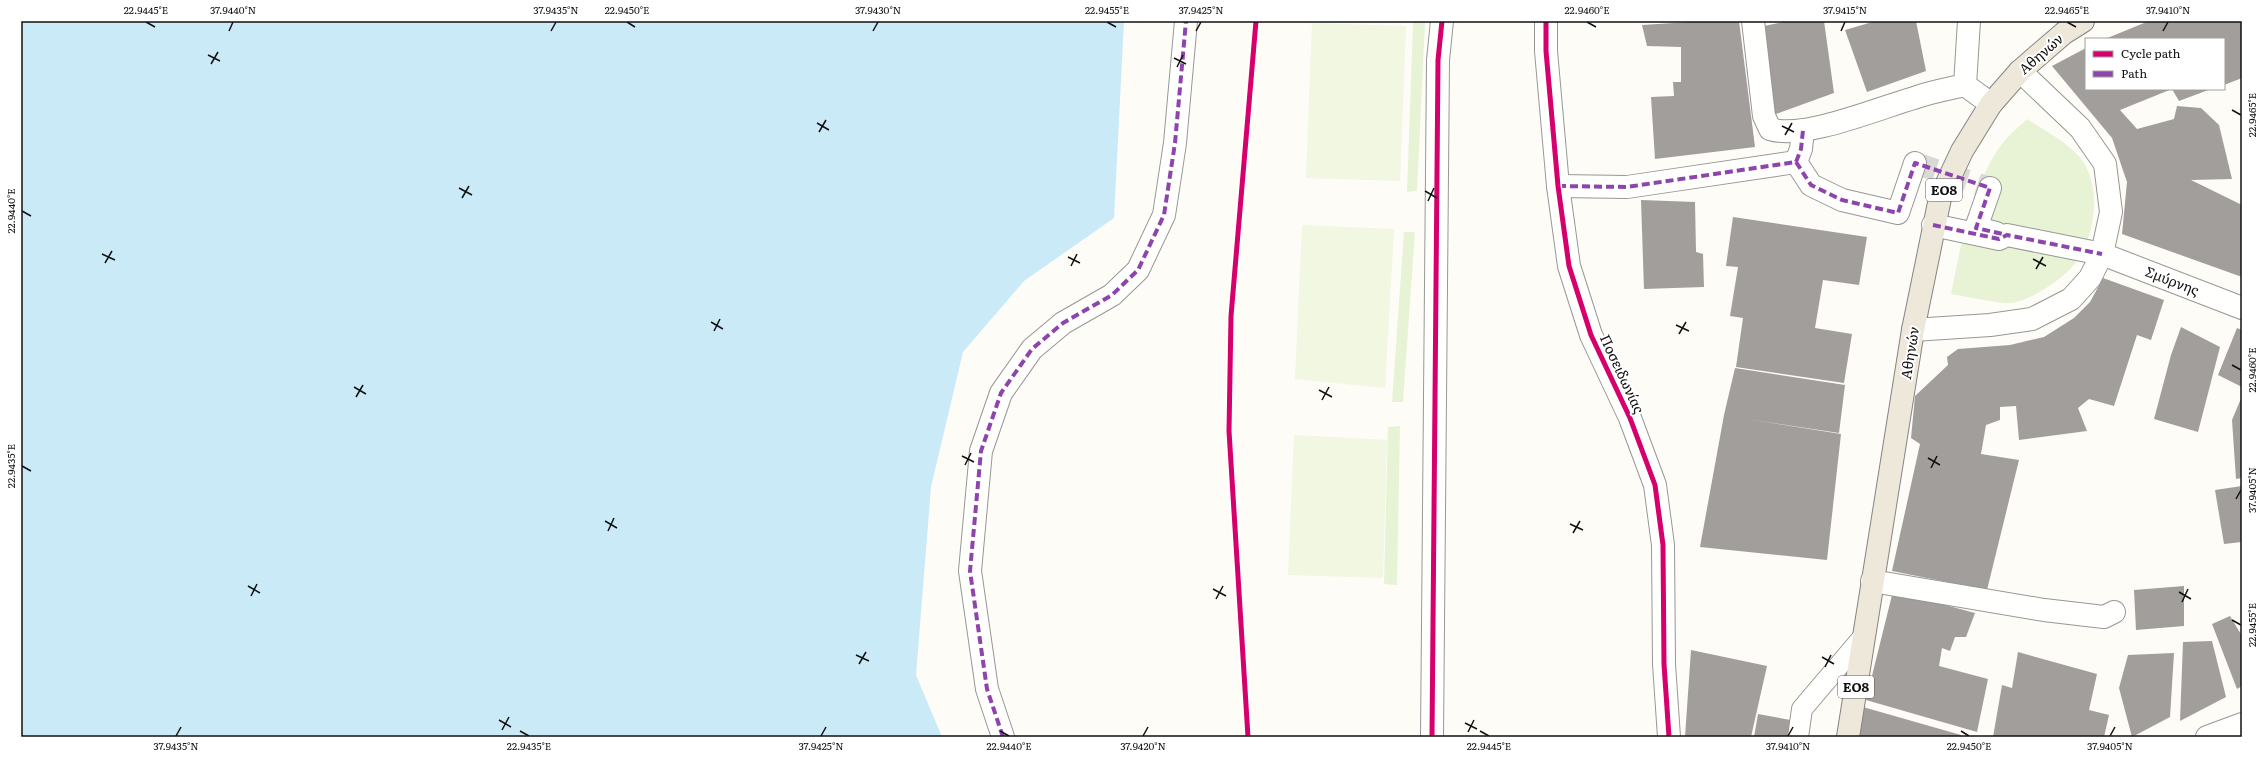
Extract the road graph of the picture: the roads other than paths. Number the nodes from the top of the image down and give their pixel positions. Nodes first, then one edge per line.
1 (1186, 21) edge
2 (1442, 21) edge
3 (1546, 21) edge
4 (1753, 21) edge
5 (1969, 21) edge
6 (2083, 21) edge
7 (2020, 70) junction
8 (1965, 85) junction
9 (1991, 104) junction
10 (1803, 130) junction
11 (1796, 162) junction
12 (1915, 163) dead end
13 (1558, 186) junction
14 (1990, 188) dead end
15 (1933, 225) junction
16 (2007, 235) junction
17 (2102, 254) junction
18 (2242, 308) edge
19 (1913, 330) junction
20 (1872, 581) junction
21 (2114, 612) dead end
22 (1864, 636) junction
23 (2242, 724) edge
24 (1004, 737) edge
25 (1432, 737) edge
26 (1669, 737) edge
27 (1798, 737) edge
28 (1848, 737) edge
29 (2207, 737) edge

1 - 24 street
2 - 25 street
3 - 13 street, Ποσειδωνίας
4 - 10 street
5 - 8 street
6 - 7 main road, Αθηνών / ΕΟ8
7 - 9 main road, Αθηνών / ΕΟ8
7 - 17 street
8 - 9 street
8 - 10 street
9 - 15 main road, Αθηνών / ΕΟ8
10 - 11 street
11 - 12 street
11 - 13 street
13 - 26 street, Ποσειδωνίας
14 - 16 street, Σμύρνης
15 - 16 street
15 - 19 main road, Αθηνών / ΕΟ8
16 - 17 street, Σμύρνης
17 - 18 street, Σμύρνης
17 - 19 street
19 - 20 main road, Αθηνών / ΕΟ8
20 - 21 street
20 - 22 main road, Αθηνών / ΕΟ8
22 - 27 lane
22 - 28 main road, Αθηνών / ΕΟ8
23 - 29 street

